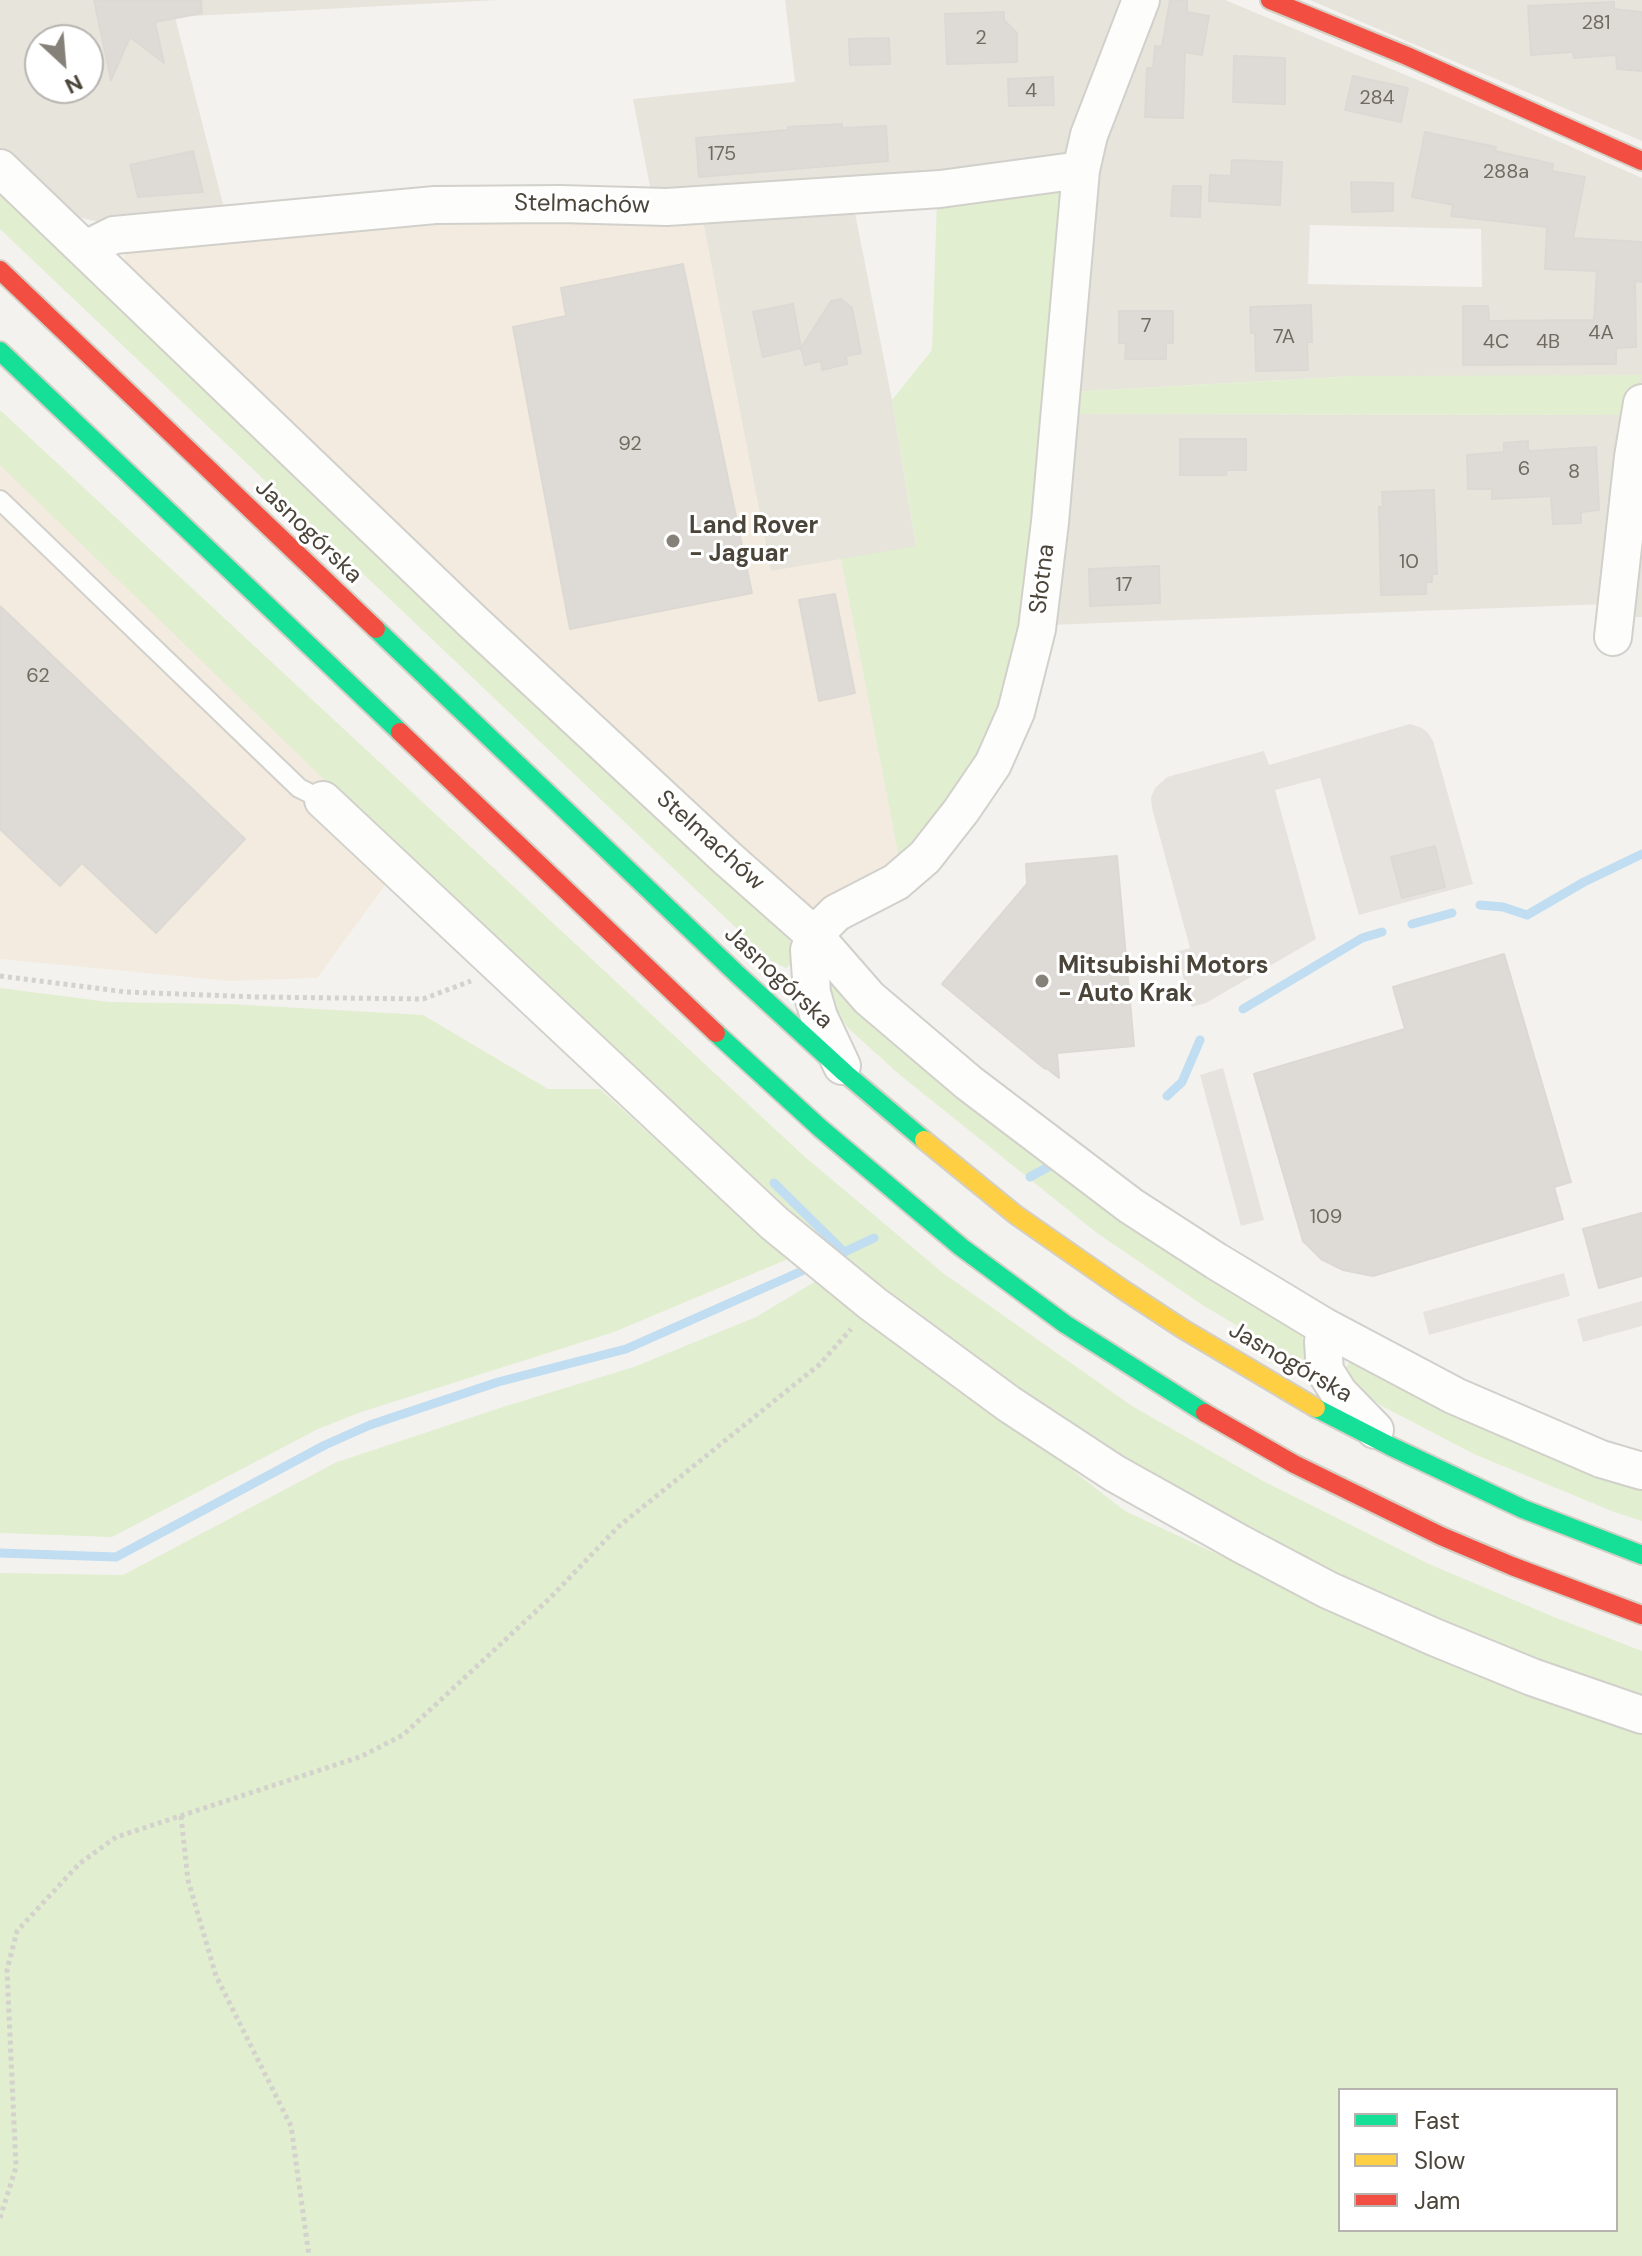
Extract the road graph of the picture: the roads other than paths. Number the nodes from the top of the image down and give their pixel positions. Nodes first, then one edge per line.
1 (1141, 0) edge
2 (1270, 0) edge
3 (1642, 161) edge
4 (0, 168) edge
5 (1081, 170) junction
6 (86, 249) junction
7 (0, 270) edge
8 (0, 351) edge
9 (0, 369) edge
10 (33, 382) junction
11 (1642, 403) edge
12 (0, 500) edge
13 (1613, 637) dead end
14 (323, 800) joint
15 (814, 935) junction
16 (845, 1073) junction
17 (1325, 1327) junction
18 (1390, 1446) junction
19 (1642, 1471) edge
20 (1642, 1555) edge
21 (1642, 1615) edge
22 (1642, 1715) edge

1 - 5 street, Słotna
2 - 3 main road
4 - 6 street, Stelmachów
5 - 6 street, Stelmachów
5 - 15 street, Słotna
6 - 15 street, Stelmachów
7 - 16 main road, Jasnogórska
8 - 10 main road
9 - 10 lane
10 - 21 main road
11 - 13 street
12 - 14 lane
14 - 22 street
15 - 16 street
15 - 17 street, Stelmachów
16 - 18 main road, Jasnogórska
17 - 18 street
17 - 19 street, Stelmachów
18 - 20 main road, Jasnogórska

